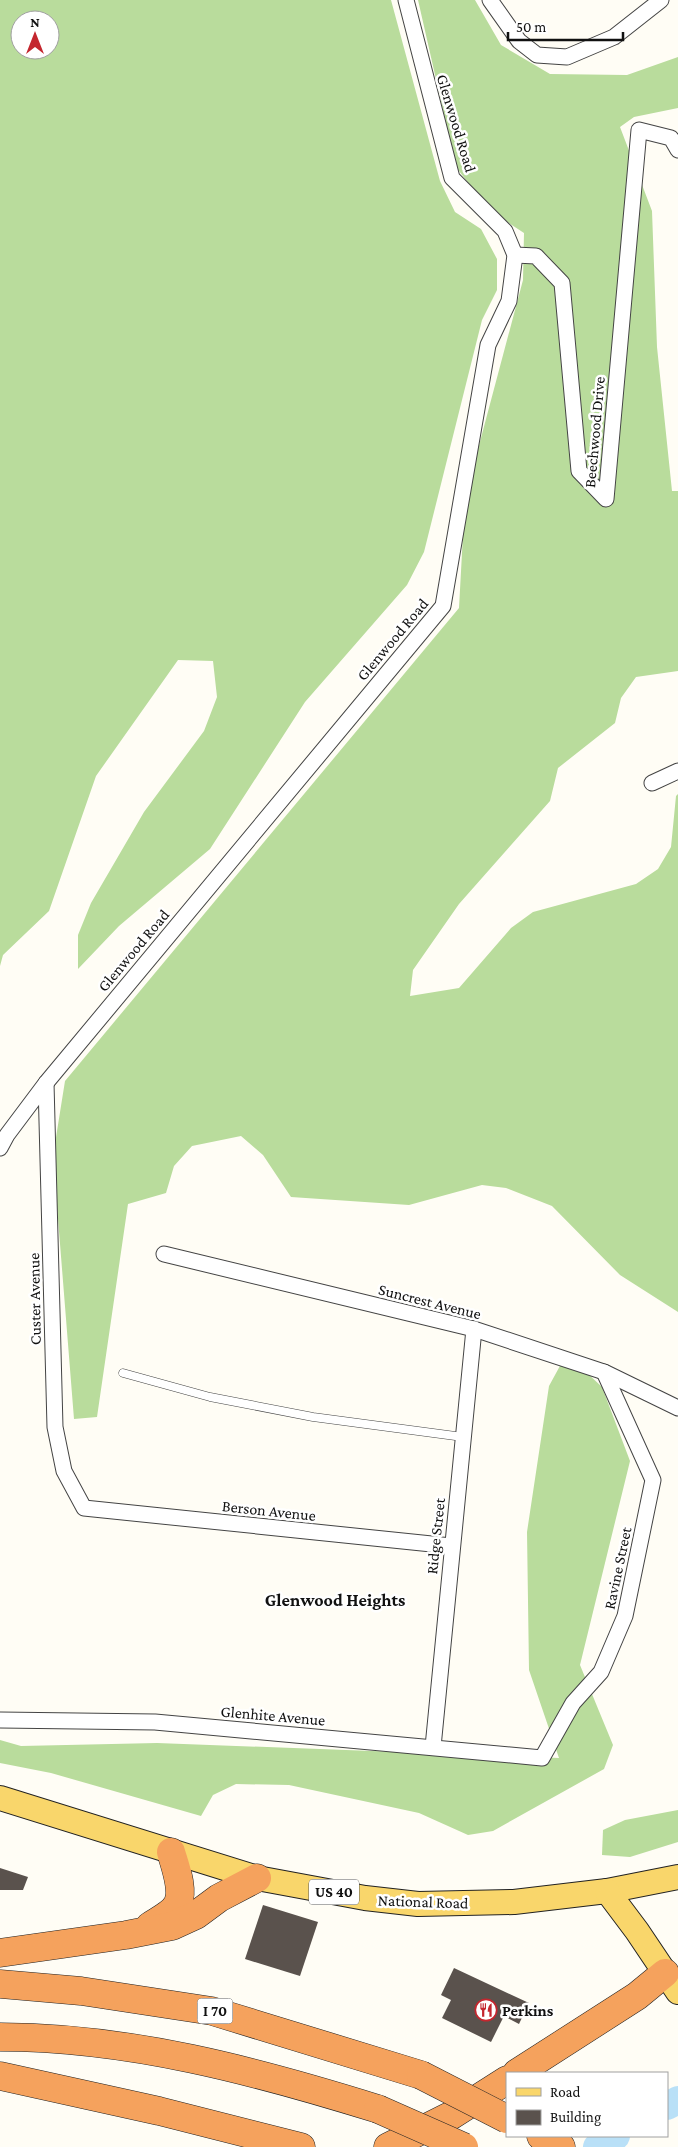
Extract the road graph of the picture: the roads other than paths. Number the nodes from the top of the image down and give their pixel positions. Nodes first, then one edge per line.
1 (406, 0) edge
2 (490, 0) edge
3 (661, 0) edge
4 (678, 150) edge
5 (515, 255) junction
6 (678, 772) edge
7 (652, 783) dead end
8 (46, 1083) junction
9 (0, 1148) edge
10 (164, 1254) dead end
11 (474, 1329) junction
12 (604, 1372) junction
13 (123, 1373) dead end
14 (678, 1408) edge
15 (462, 1437) junction
16 (84, 1508) joint
17 (451, 1546) junction
18 (0, 1720) edge
19 (433, 1748) junction
20 (542, 1758) joint
21 (0, 1798) edge
22 (171, 1852) junction
23 (678, 1877) edge
24 (257, 1878) junction
25 (607, 1891) junction
26 (139, 1932) junction
27 (0, 1953) edge
28 (674, 1974) edge
29 (0, 1984) edge
30 (0, 2037) edge
31 (519, 2072) edge
32 (0, 2076) edge
33 (506, 2081) edge
34 (506, 2118) edge
35 (542, 2137) edge
36 (301, 2147) edge
37 (388, 2147) edge
38 (464, 2147) edge
39 (562, 2147) edge

1 - 5 street, Glenwood Road
2 - 3 street
4 - 5 street, Beechwood Drive
5 - 8 street, Glenwood Road
6 - 7 street
8 - 9 street, Glenwood Road
8 - 16 street, Custer Avenue
10 - 11 street, Suncrest Avenue
11 - 12 street, Suncrest Avenue
11 - 15 street, Ridge Street
12 - 14 street, Suncrest Avenue
12 - 20 street, Ravine Street
13 - 15 lane
15 - 17 street, Ridge Street
16 - 17 street, Berson Avenue
17 - 19 street, Ridge Street
18 - 19 street, Glenhite Avenue
19 - 20 street, Glenhite Avenue
21 - 22 main road, National Road / US 40
22 - 24 main road, National Road / US 40
22 - 26 highway
23 - 25 main road, National Road / US 40
24 - 25 main road, National Road / US 40
24 - 26 highway
25 - 28 main road
26 - 27 highway
28 - 31 highway
29 - 34 highway, I 70, bridge
30 - 38 highway, bridge
32 - 36 highway
33 - 37 highway
35 - 39 highway

